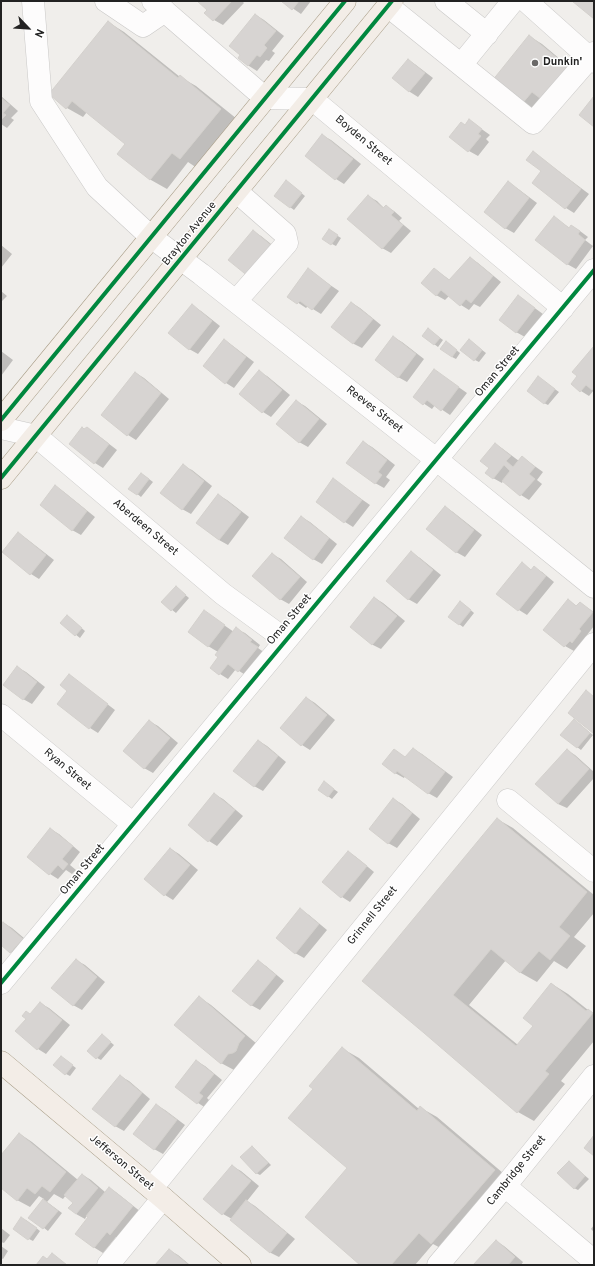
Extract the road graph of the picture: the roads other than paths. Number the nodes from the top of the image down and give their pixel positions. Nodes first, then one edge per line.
1 (33, 1) edge
2 (106, 1) edge
3 (345, 1) edge
4 (446, 1) edge
5 (528, 3) edge
6 (390, 4) edge
7 (159, 6) edge
8 (487, 34) junction
9 (593, 57) edge
10 (461, 66) junction
11 (265, 98) junction
12 (312, 99) junction
13 (236, 191) junction
14 (151, 237) junction
15 (181, 259) junction
16 (594, 270) edge
17 (236, 301) junction
18 (563, 308) junction
19 (1, 420) edge
20 (1, 428) edge
21 (36, 436) junction
22 (437, 460) junction
23 (1, 478) edge
24 (594, 587) edge
25 (286, 640) junction
26 (594, 644) edge
27 (1, 715) edge
28 (508, 800) dead end
29 (133, 824) junction
30 (594, 871) edge
31 (1, 983) edge
32 (1, 1062) edge
33 (594, 1076) edge
34 (505, 1186) junction
35 (157, 1193) junction
36 (594, 1261) edge
37 (108, 1265) edge
38 (240, 1265) edge
39 (438, 1265) edge

1 - 14 street, Reeves Street
2 - 7 street
3 - 11 main road
4 - 8 street
5 - 8 street
5 - 9 street
6 - 10 street
6 - 12 main road, Brayton Avenue
7 - 11 street
8 - 10 street
9 - 10 street
11 - 12 street
11 - 14 main road
12 - 13 main road, Brayton Avenue
12 - 18 street, Boyden Street
13 - 15 main road, Brayton Avenue
13 - 17 street
14 - 15 street, Reeves Street
14 - 19 main road
15 - 17 street, Reeves Street
15 - 21 main road, Brayton Avenue
16 - 18 street, Oman Street
17 - 22 street, Reeves Street
18 - 22 street, Oman Street
20 - 21 street, Aberdeen Street
21 - 23 main road, Brayton Avenue
21 - 25 street, Aberdeen Street
22 - 24 street, Reeves Street
22 - 25 street, Oman Street
25 - 29 street, Oman Street
26 - 35 street, Grinnell Street
27 - 29 street, Ryan Street
28 - 30 street
29 - 31 street, Oman Street
32 - 35 main road, Jefferson Street
33 - 34 street, Cambridge Street
34 - 36 street
34 - 39 street, Cambridge Street
35 - 37 street, Grinnell Street
35 - 38 main road, Jefferson Street

